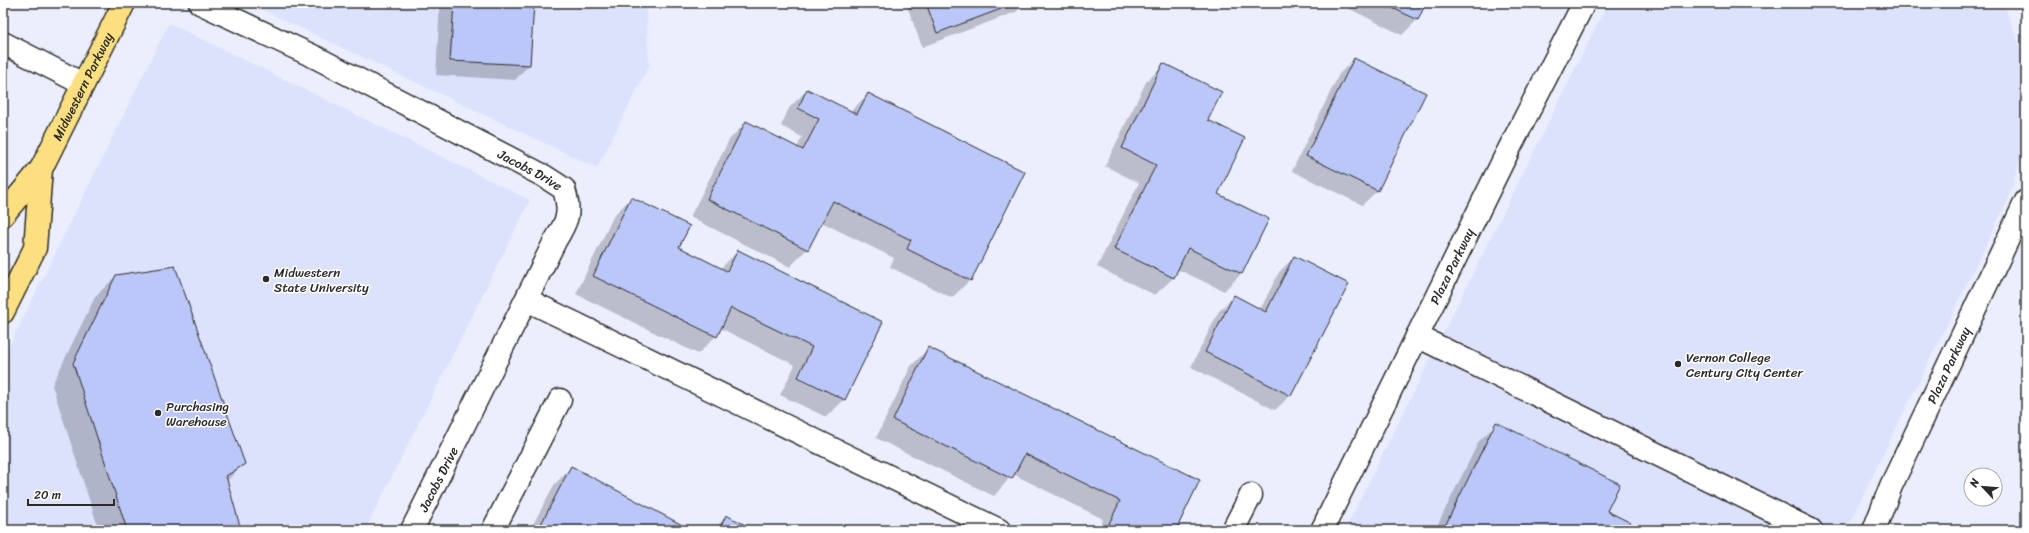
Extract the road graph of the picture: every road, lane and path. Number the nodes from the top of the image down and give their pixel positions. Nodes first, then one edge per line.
1 (124, 3) edge
2 (200, 3) edge
3 (1584, 3) edge
4 (3, 43) edge
5 (84, 84) junction
6 (41, 169) junction
7 (2026, 201) edge
8 (3, 215) edge
9 (526, 300) junction
10 (3, 312) edge
11 (1418, 336) junction
12 (560, 400) dead end
13 (1251, 495) dead end
14 (412, 530) edge
15 (493, 530) edge
16 (999, 530) edge
17 (1233, 530) edge
18 (1322, 530) edge
19 (1811, 530) edge
20 (1874, 530) edge

1 - 5 main road, Midwestern Parkway
2 - 9 street, Jacobs Drive
3 - 11 street, Plaza Parkway
4 - 5 street
5 - 6 main road, Midwestern Parkway
6 - 8 main road, Midwestern Parkway
6 - 10 main road, Midwestern Parkway
7 - 20 street, Plaza Parkway
9 - 14 street, Jacobs Drive
9 - 16 street
11 - 18 street, Plaza Parkway
11 - 19 street
12 - 15 street
13 - 17 street

